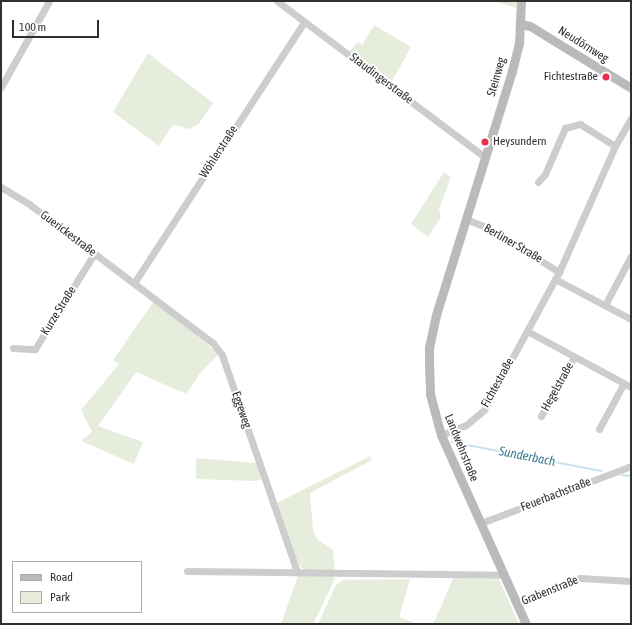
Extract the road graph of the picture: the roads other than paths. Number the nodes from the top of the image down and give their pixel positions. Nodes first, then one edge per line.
1 (49, 1) edge
2 (277, 1) edge
3 (521, 1) edge
4 (304, 22) junction
5 (521, 24) junction
6 (1, 87) edge
7 (631, 88) edge
8 (631, 118) edge
9 (615, 146) junction
10 (485, 157) junction
11 (538, 182) dead end
12 (1, 187) edge
13 (466, 219) junction
14 (94, 254) junction
15 (631, 256) edge
16 (559, 272) junction
17 (555, 279) junction
18 (134, 283) junction
19 (605, 305) junction
20 (631, 319) edge
21 (527, 331) junction
22 (13, 348) dead end
23 (574, 357) junction
24 (624, 383) junction
25 (631, 387) edge
26 (541, 416) dead end
27 (599, 429) dead end
28 (441, 435) junction
29 (631, 466) edge
30 (481, 523) junction
31 (187, 571) dead end
32 (297, 572) junction
33 (503, 575) junction
34 (631, 581) edge
35 (517, 604) junction
36 (526, 624) edge

1 - 6 street
2 - 4 street, Staudingerstraße
3 - 5 street, Steinweg
4 - 10 street, Staudingerstraße
4 - 18 street, Wöhlerstraße
5 - 7 street, Neudörnweg
5 - 10 street, Steinweg
8 - 9 street, Fichtestraße
9 - 11 street
9 - 16 street, Fichtestraße
10 - 13 street, Landwehrstraße
12 - 14 street, Guerickestraße
13 - 16 street, Berliner Straße
13 - 28 street, Landwehrstraße
14 - 18 street, Guerickestraße
14 - 22 street, Kurze Straße
15 - 19 street
16 - 17 street, Fichtestraße
17 - 19 street
17 - 21 street, Fichtestraße
18 - 32 street, Eggeweg
19 - 20 street
21 - 23 street, Hegelstraße
21 - 28 street, Fichtestraße
23 - 24 street, Hegelstraße
23 - 26 street, Hegelstraße
24 - 25 street, Hegelstraße
24 - 27 street
28 - 30 street, Landwehrstraße
29 - 30 street, Feuerbachstraße
30 - 33 street, Landwehrstraße
31 - 32 street
32 - 33 street
33 - 35 street, Landwehrstraße
34 - 35 street, Grabenstraße
35 - 36 street, Landwehrstraße

